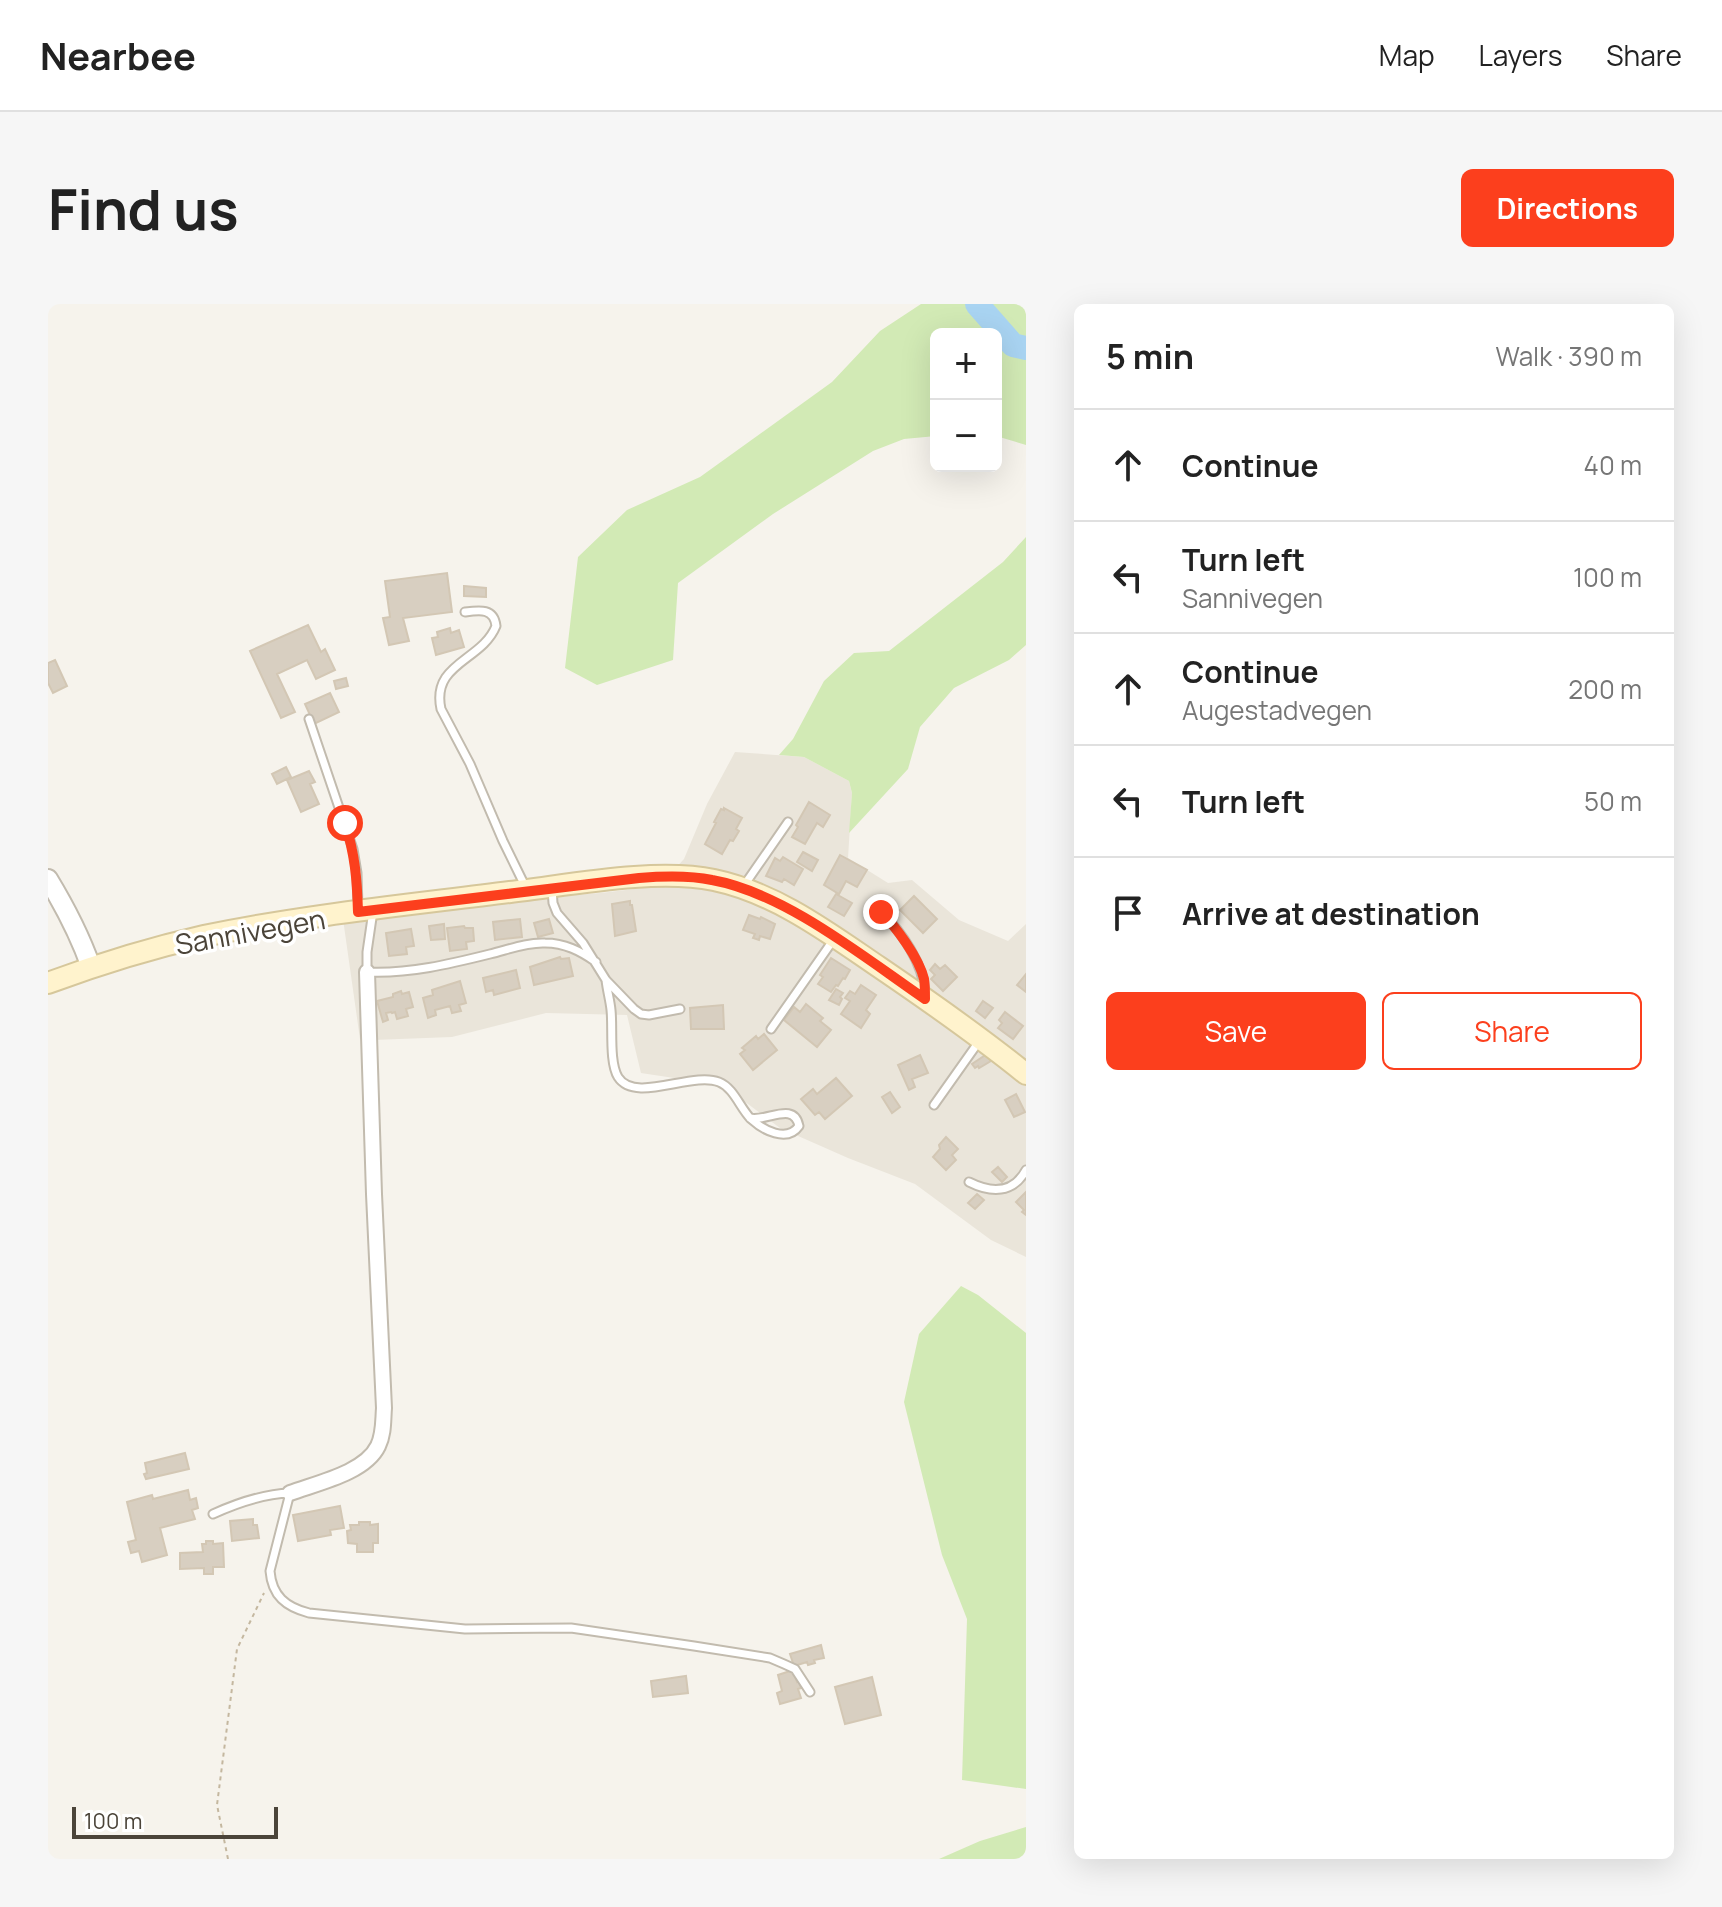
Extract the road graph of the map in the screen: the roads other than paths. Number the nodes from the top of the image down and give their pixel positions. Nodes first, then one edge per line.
1 (465, 612) dead end
2 (309, 719) dead end
3 (788, 822) dead end
4 (48, 879) edge
5 (552, 887) junction
6 (741, 888) junction
7 (527, 890) junction
8 (366, 911) junction
9 (881, 912) dead end
10 (835, 937) junction
11 (596, 962) junction
12 (91, 967) junction
13 (367, 972) junction
14 (606, 980) junction
15 (48, 983) edge
16 (925, 999) junction
17 (680, 1009) dead end
18 (771, 1029) dead end
19 (981, 1038) junction
20 (1026, 1074) edge
21 (934, 1105) dead end
22 (750, 1118) junction
23 (1026, 1170) edge
24 (969, 1182) dead end
25 (290, 1493) junction
26 (213, 1514) dead end
27 (810, 1692) dead end

1 - 7 lane
2 - 8 lane
3 - 6 lane
4 - 12 street
5 - 6 main road, Sannivegen
5 - 7 main road, Sannivegen
5 - 11 lane
6 - 10 main road, Sannivegen
7 - 8 main road, Sannivegen
8 - 12 main road, Sannivegen
8 - 13 lane
9 - 16 lane
10 - 16 main road, Sannivegen
10 - 18 lane
11 - 13 lane
11 - 14 lane
12 - 15 main road, Sannivegen
13 - 25 street
14 - 17 lane
14 - 22 lane
16 - 19 main road, Sannivegen
19 - 20 main road, Sannivegen
19 - 21 lane
22 - 22 lane
23 - 24 lane
25 - 26 lane
25 - 27 lane

